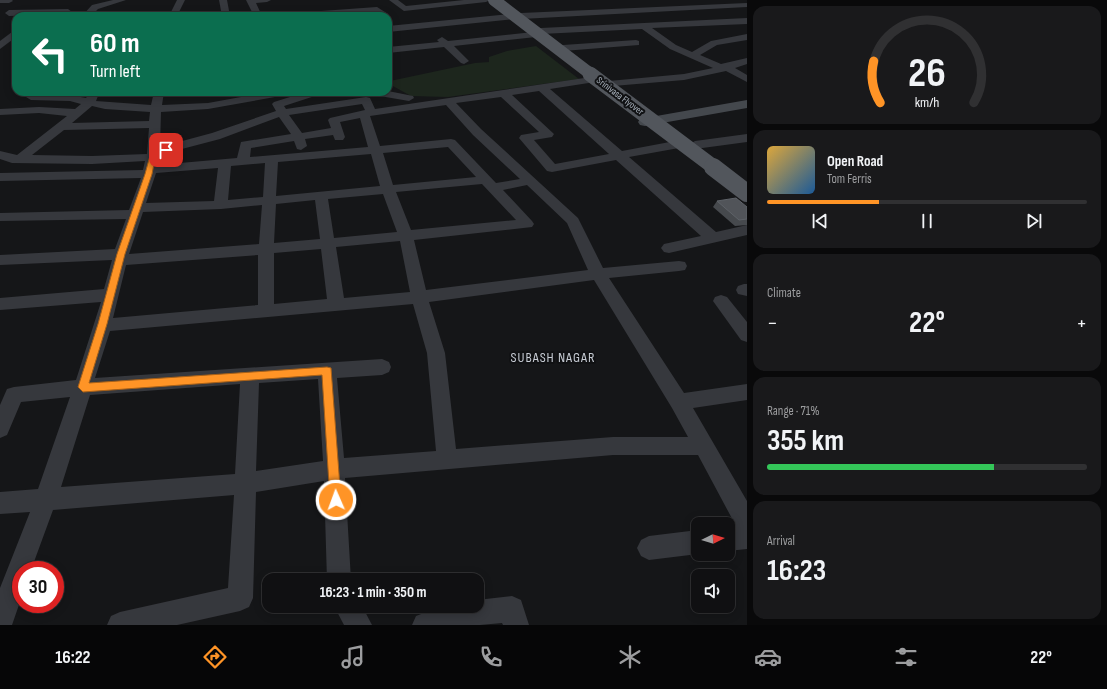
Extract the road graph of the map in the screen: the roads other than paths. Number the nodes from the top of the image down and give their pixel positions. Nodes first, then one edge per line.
1 (181, 0) edge
2 (223, 0) edge
3 (267, 0) edge
4 (393, 0) edge
5 (486, 0) edge
6 (494, 0) edge
7 (499, 0) edge
8 (506, 0) edge
9 (0, 1) edge
10 (10, 1) edge
11 (250, 1) edge
12 (122, 3) edge
13 (359, 3) dead end
14 (47, 4) dead end
15 (747, 5) edge
16 (0, 8) edge
17 (370, 10) junction
18 (38, 12) edge
19 (90, 12) edge
20 (175, 12) edge
21 (225, 12) edge
22 (256, 12) edge
23 (351, 12) edge
24 (381, 12) edge
25 (9, 13) dead end
26 (12, 13) edge
27 (521, 16) dead end
28 (511, 17) dead end
29 (747, 20) edge
30 (392, 22) edge
31 (642, 25) junction
32 (422, 26) junction
33 (399, 28) junction
34 (392, 29) edge
35 (12, 36) edge
36 (747, 37) edge
37 (636, 43) dead end
38 (449, 44) junction
39 (0, 46) edge
40 (392, 46) edge
41 (563, 48) dead end
42 (11, 49) dead end
43 (0, 50) edge
44 (693, 55) junction
45 (464, 61) dead end
46 (747, 61) edge
47 (723, 67) junction
48 (747, 79) edge
49 (591, 80) dead end
50 (613, 83) dead end
51 (542, 88) junction
52 (504, 93) junction
53 (392, 95) edge
54 (31, 96) edge
55 (238, 96) edge
56 (305, 96) edge
57 (92, 97) edge
58 (227, 97) edge
59 (409, 98) dead end
60 (448, 101) junction
61 (747, 104) edge
62 (157, 108) edge
63 (0, 112) edge
64 (77, 113) junction
65 (281, 113) junction
66 (367, 113) junction
67 (645, 122) dead end
68 (61, 127) junction
69 (233, 130) junction
70 (337, 131) junction
71 (300, 136) junction
72 (747, 138) edge
73 (675, 145) dead end
74 (695, 145) dead end
75 (375, 150) junction
76 (344, 153) junction
77 (0, 155) edge
78 (618, 155) junction
79 (302, 157) junction
80 (20, 159) junction
81 (272, 159) junction
82 (243, 162) junction
83 (151, 163) junction
84 (225, 163) junction
85 (0, 177) edge
86 (528, 181) junction
87 (489, 184) junction
88 (388, 189) junction
89 (747, 193) edge
90 (321, 195) junction
91 (269, 200) junction
92 (221, 205) junction
93 (135, 211) junction
94 (0, 217) edge
95 (747, 230) edge
96 (406, 236) junction
97 (712, 238) junction
98 (327, 243) junction
99 (669, 248) dead end
100 (266, 249) junction
101 (120, 257) junction
102 (0, 260) edge
103 (678, 266) dead end
104 (598, 274) junction
105 (109, 295) junction
106 (419, 297) junction
107 (721, 302) dead end
108 (336, 303) junction
109 (0, 304) edge
110 (266, 309) junction
111 (102, 324) junction
112 (747, 335) edge
113 (382, 367) dead end
114 (327, 371) junction
115 (250, 376) junction
116 (83, 387) junction
117 (747, 392) edge
118 (679, 402) junction
119 (0, 429) edge
120 (704, 446) junction
121 (447, 460) junction
122 (334, 469) junction
123 (244, 484) junction
124 (46, 498) junction
125 (0, 503) edge
126 (747, 523) edge
127 (747, 537) edge
128 (735, 538) edge
129 (691, 543) edge
130 (649, 548) dead end
131 (338, 573) edge
132 (352, 613) edge
133 (0, 618) edge
134 (129, 624) edge
135 (360, 625) edge
136 (425, 625) edge
137 (516, 625) edge

1 - 20 street
2 - 21 street
3 - 11 street
4 - 5 street
6 - 89 main road, Srinivasa Flyover, bridge
7 - 8 street
9 - 10 street
10 - 16 street
11 - 22 street
12 - 19 street
13 - 17 street
14 - 18 street
15 - 27 street
17 - 23 street
17 - 24 street
25 - 26 street
28 - 32 street
29 - 31 street
30 - 33 street
31 - 38 street
31 - 44 street
32 - 33 street
32 - 38 street
33 - 34 street
35 - 39 street
36 - 44 street
37 - 41 street
38 - 40 street
38 - 45 street
42 - 43 street
44 - 47 street
46 - 47 street
47 - 48 street
47 - 50 street
49 - 51 street
51 - 52 street
51 - 78 street
52 - 60 street
52 - 78 street
53 - 59 street
54 - 57 street
55 - 58 street
56 - 65 street
57 - 62 street
57 - 64 street
58 - 62 street
58 - 69 street
60 - 66 street
60 - 86 street
61 - 67 street
62 - 68 street
62 - 83 street
63 - 64 street
64 - 68 street
65 - 66 street
65 - 69 street
65 - 71 street
66 - 70 street
66 - 75 street
68 - 80 street
69 - 83 street
70 - 71 street
70 - 76 street
71 - 79 street
71 - 82 street
72 - 74 street
73 - 78 street
75 - 76 street
75 - 87 street
75 - 88 street
76 - 79 street
77 - 80 street
78 - 97 street
79 - 81 street
80 - 83 street
81 - 82 street
81 - 91 street
82 - 84 street
83 - 84 street
83 - 85 street
83 - 93 street
84 - 92 street
86 - 87 street
86 - 104 street
87 - 88 street
87 - 96 street
88 - 90 street
88 - 96 street
90 - 91 street
90 - 98 street
91 - 92 street
91 - 100 street
92 - 93 street
93 - 94 street
93 - 101 street
95 - 97 street
96 - 98 street
96 - 106 street
97 - 99 street
98 - 100 street
98 - 108 street
100 - 101 street
100 - 110 street
101 - 102 street
101 - 105 street
103 - 104 street
104 - 106 street
104 - 118 street
105 - 109 street
105 - 111 street
106 - 108 street
106 - 121 street
107 - 112 street
108 - 110 street
110 - 111 street
111 - 116 street
113 - 114 street
114 - 115 street
114 - 122 street
115 - 116 street
115 - 123 street
116 - 119 street
116 - 124 street
117 - 118 street
118 - 120 street
120 - 121 street
120 - 126 street
121 - 122 street
122 - 123 street
122 - 131 street
123 - 124 street
123 - 134 street
124 - 125 street
124 - 133 street
127 - 128 street
129 - 130 street
132 - 135 street
136 - 137 street

